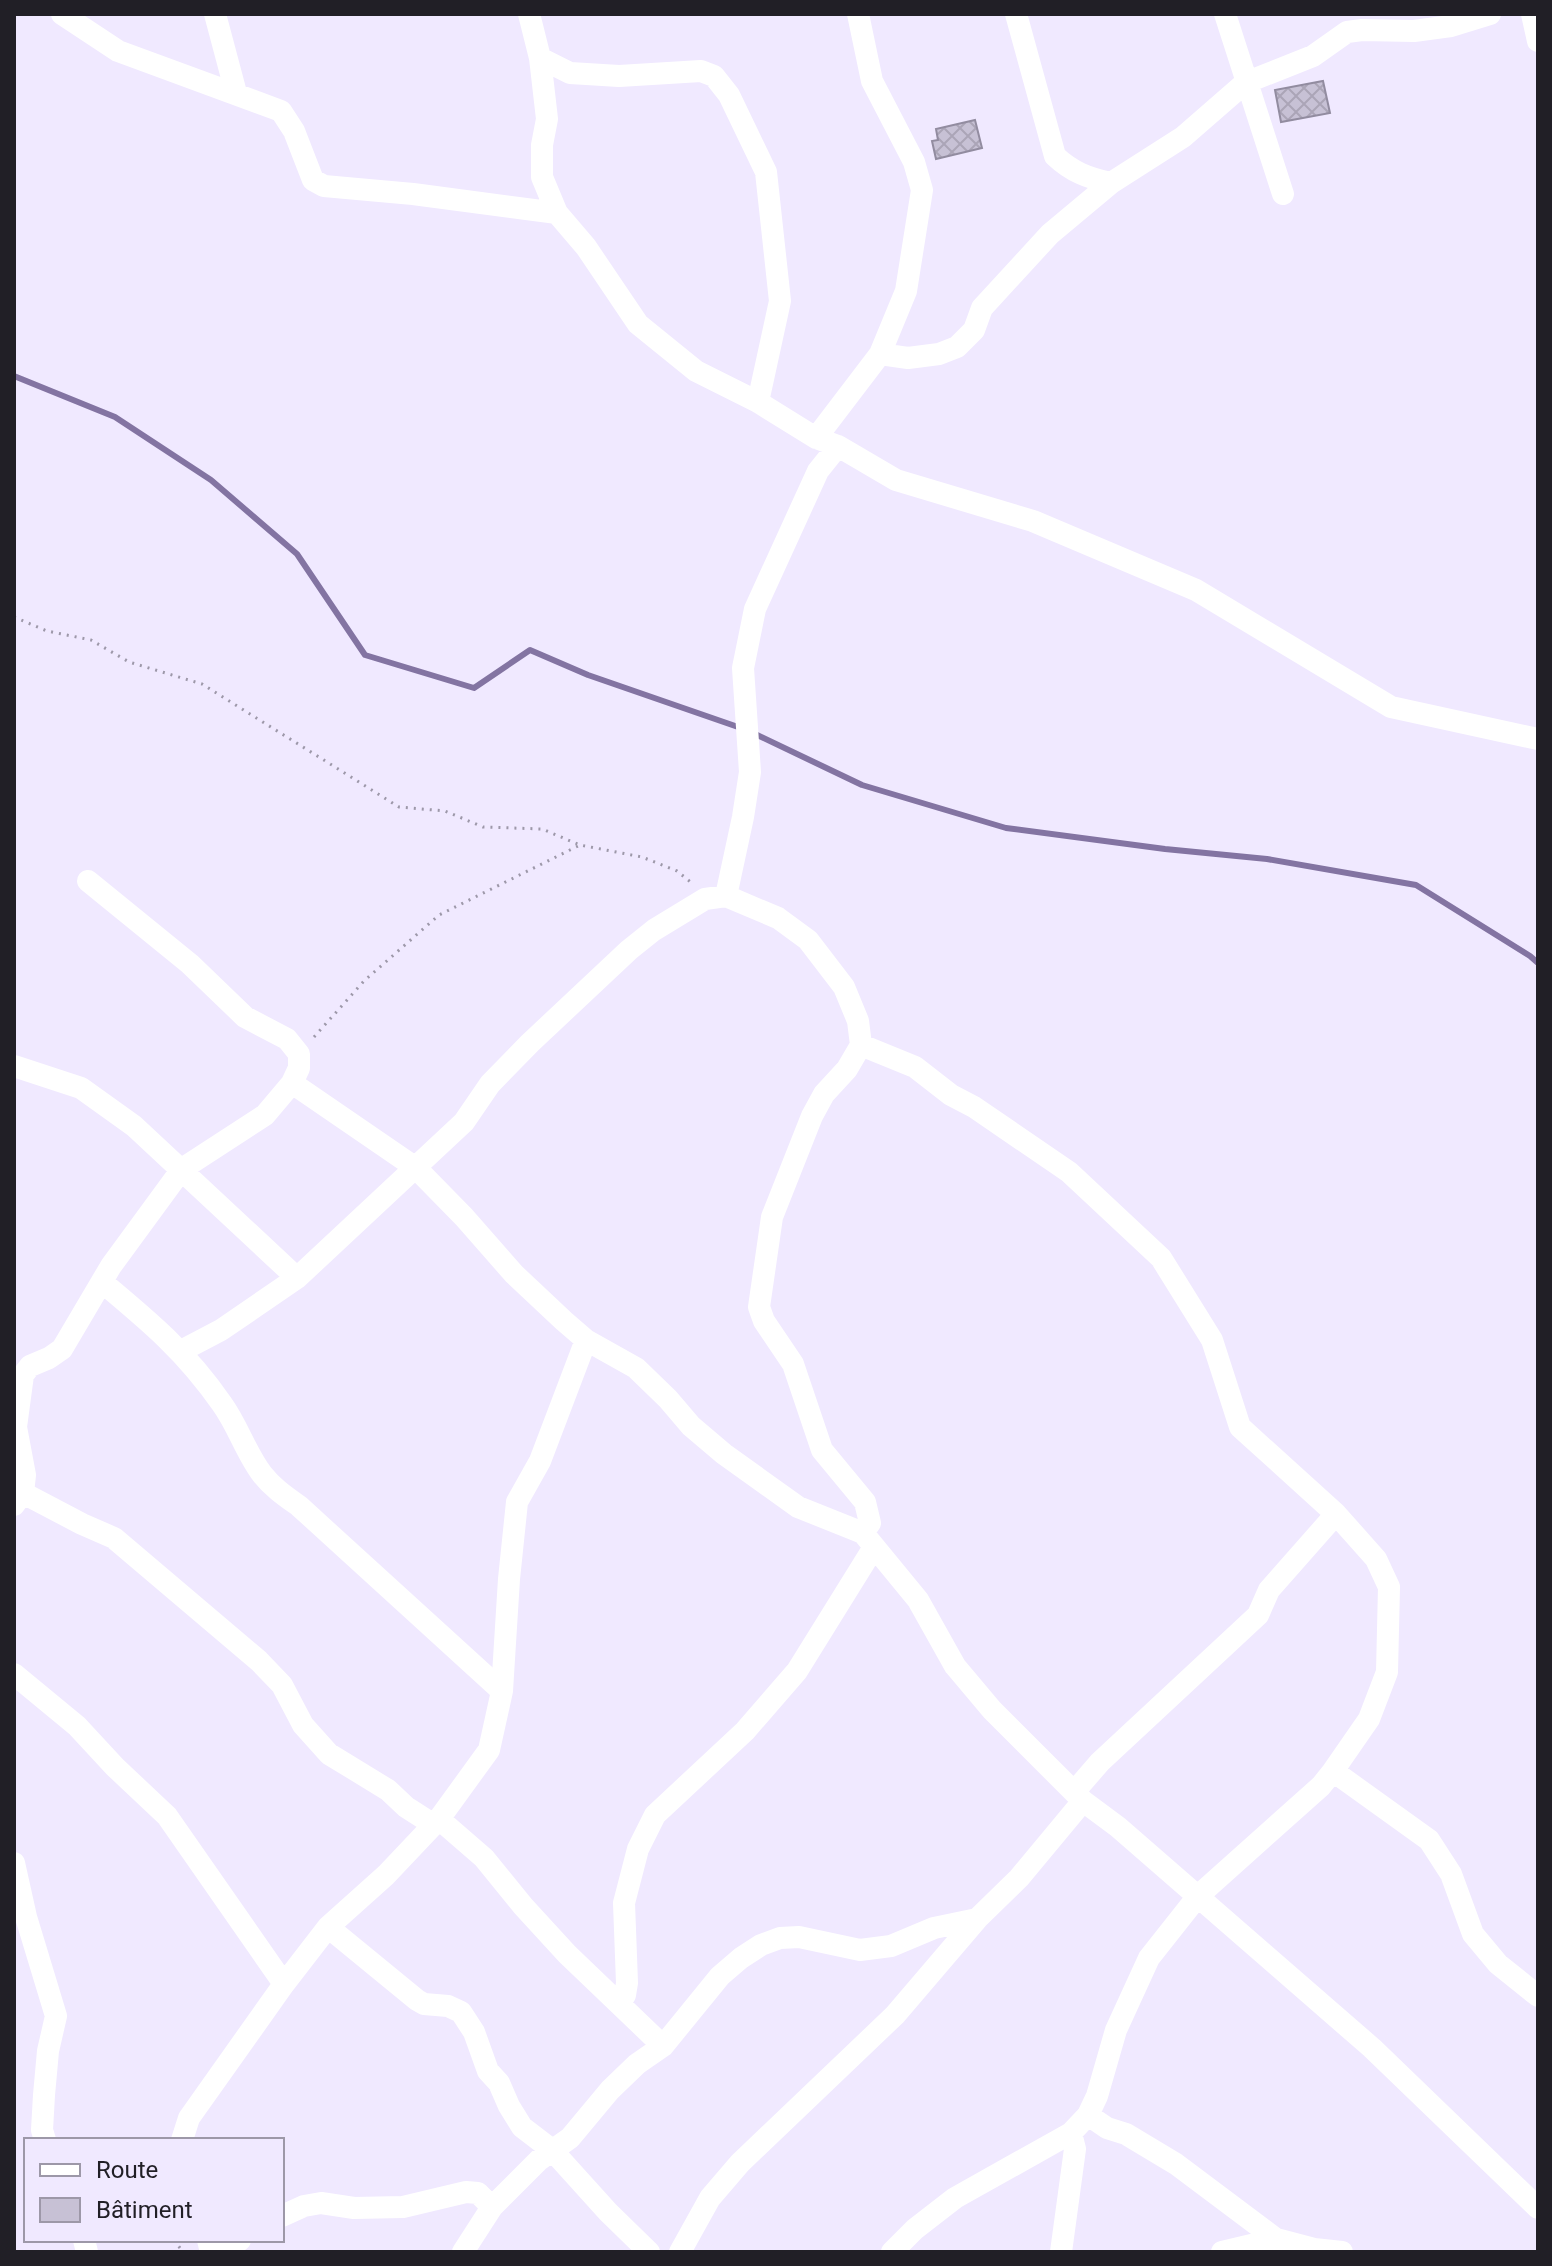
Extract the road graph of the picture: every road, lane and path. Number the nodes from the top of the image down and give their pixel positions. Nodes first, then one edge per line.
1 (62, 14) edge
2 (215, 14) edge
3 (529, 14) edge
4 (858, 14) edge
5 (1016, 14) edge
6 (1225, 14) edge
7 (1490, 14) edge
8 (1532, 14) edge
9 (1387, 22) edge
10 (1538, 41) edge
11 (540, 58) junction
12 (1245, 83) junction
13 (236, 93) junction
14 (1111, 183) junction
15 (1283, 194) dead end
16 (557, 213) junction
17 (880, 354) junction
18 (758, 402) junction
19 (816, 438) junction
20 (838, 446) junction
21 (14, 617) edge
22 (1538, 739) edge
23 (580, 845) junction
24 (88, 881) dead end
25 (716, 898) junction
26 (861, 1045) junction
27 (299, 1054) junction
28 (14, 1066) edge
29 (292, 1083) junction
30 (416, 1168) junction
31 (182, 1169) junction
32 (297, 1278) junction
33 (102, 1282) junction
34 (586, 1340) junction
35 (181, 1351) junction
36 (19, 1499) edge
37 (1336, 1514) junction
38 (868, 1540) junction
39 (14, 1674) edge
40 (502, 1691) junction
41 (1333, 1771) junction
42 (1078, 1796) junction
43 (436, 1822) junction
44 (14, 1863) edge
45 (1198, 1896) junction
46 (977, 1919) junction
47 (328, 1927) junction
48 (284, 1984) junction
49 (1538, 1996) edge
50 (620, 2003) junction
51 (663, 2046) junction
52 (1088, 2115) junction
53 (1071, 2133) junction
54 (44, 2138) edge
55 (183, 2138) edge
56 (552, 2150) junction
57 (492, 2207) junction
58 (1538, 2208) edge
59 (284, 2215) edge
60 (1276, 2239) junction
61 (463, 2252) edge
62 (649, 2252) edge
63 (680, 2252) edge
64 (892, 2252) edge
65 (1061, 2252) edge
66 (1222, 2252) edge
67 (1342, 2252) edge

1 - 13 street
2 - 13 street
3 - 11 street
4 - 17 street
5 - 14 street
6 - 12 street
7 - 9 street
8 - 10 street
9 - 12 street
11 - 16 street
11 - 18 street
12 - 14 street
12 - 15 street
13 - 16 street
14 - 17 street
16 - 18 street
17 - 19 street
18 - 19 street
19 - 20 street
20 - 22 street
20 - 25 street
21 - 23 path
23 - 25 path
23 - 27 path
24 - 27 street
25 - 26 street
25 - 30 street
26 - 37 street
26 - 38 street
27 - 29 street
28 - 31 street
29 - 30 street
29 - 31 street
30 - 32 street
30 - 34 street
31 - 32 street
31 - 33 street
32 - 35 street
33 - 35 street
33 - 36 street
34 - 38 street
34 - 40 street
35 - 40 street
36 - 43 street
37 - 41 street
37 - 42 street
38 - 42 street
38 - 50 street
39 - 48 street
40 - 43 street
41 - 45 street
41 - 49 street
42 - 45 street
42 - 46 street
43 - 47 street
43 - 50 street
44 - 54 street
45 - 52 street
45 - 58 street
46 - 51 street
46 - 63 street
47 - 48 street
47 - 56 street
48 - 55 street
50 - 51 street
51 - 56 street
52 - 53 street
52 - 60 street
53 - 64 street
53 - 65 street
56 - 57 street
56 - 62 street
57 - 59 street
57 - 61 street
60 - 66 street
60 - 67 street

